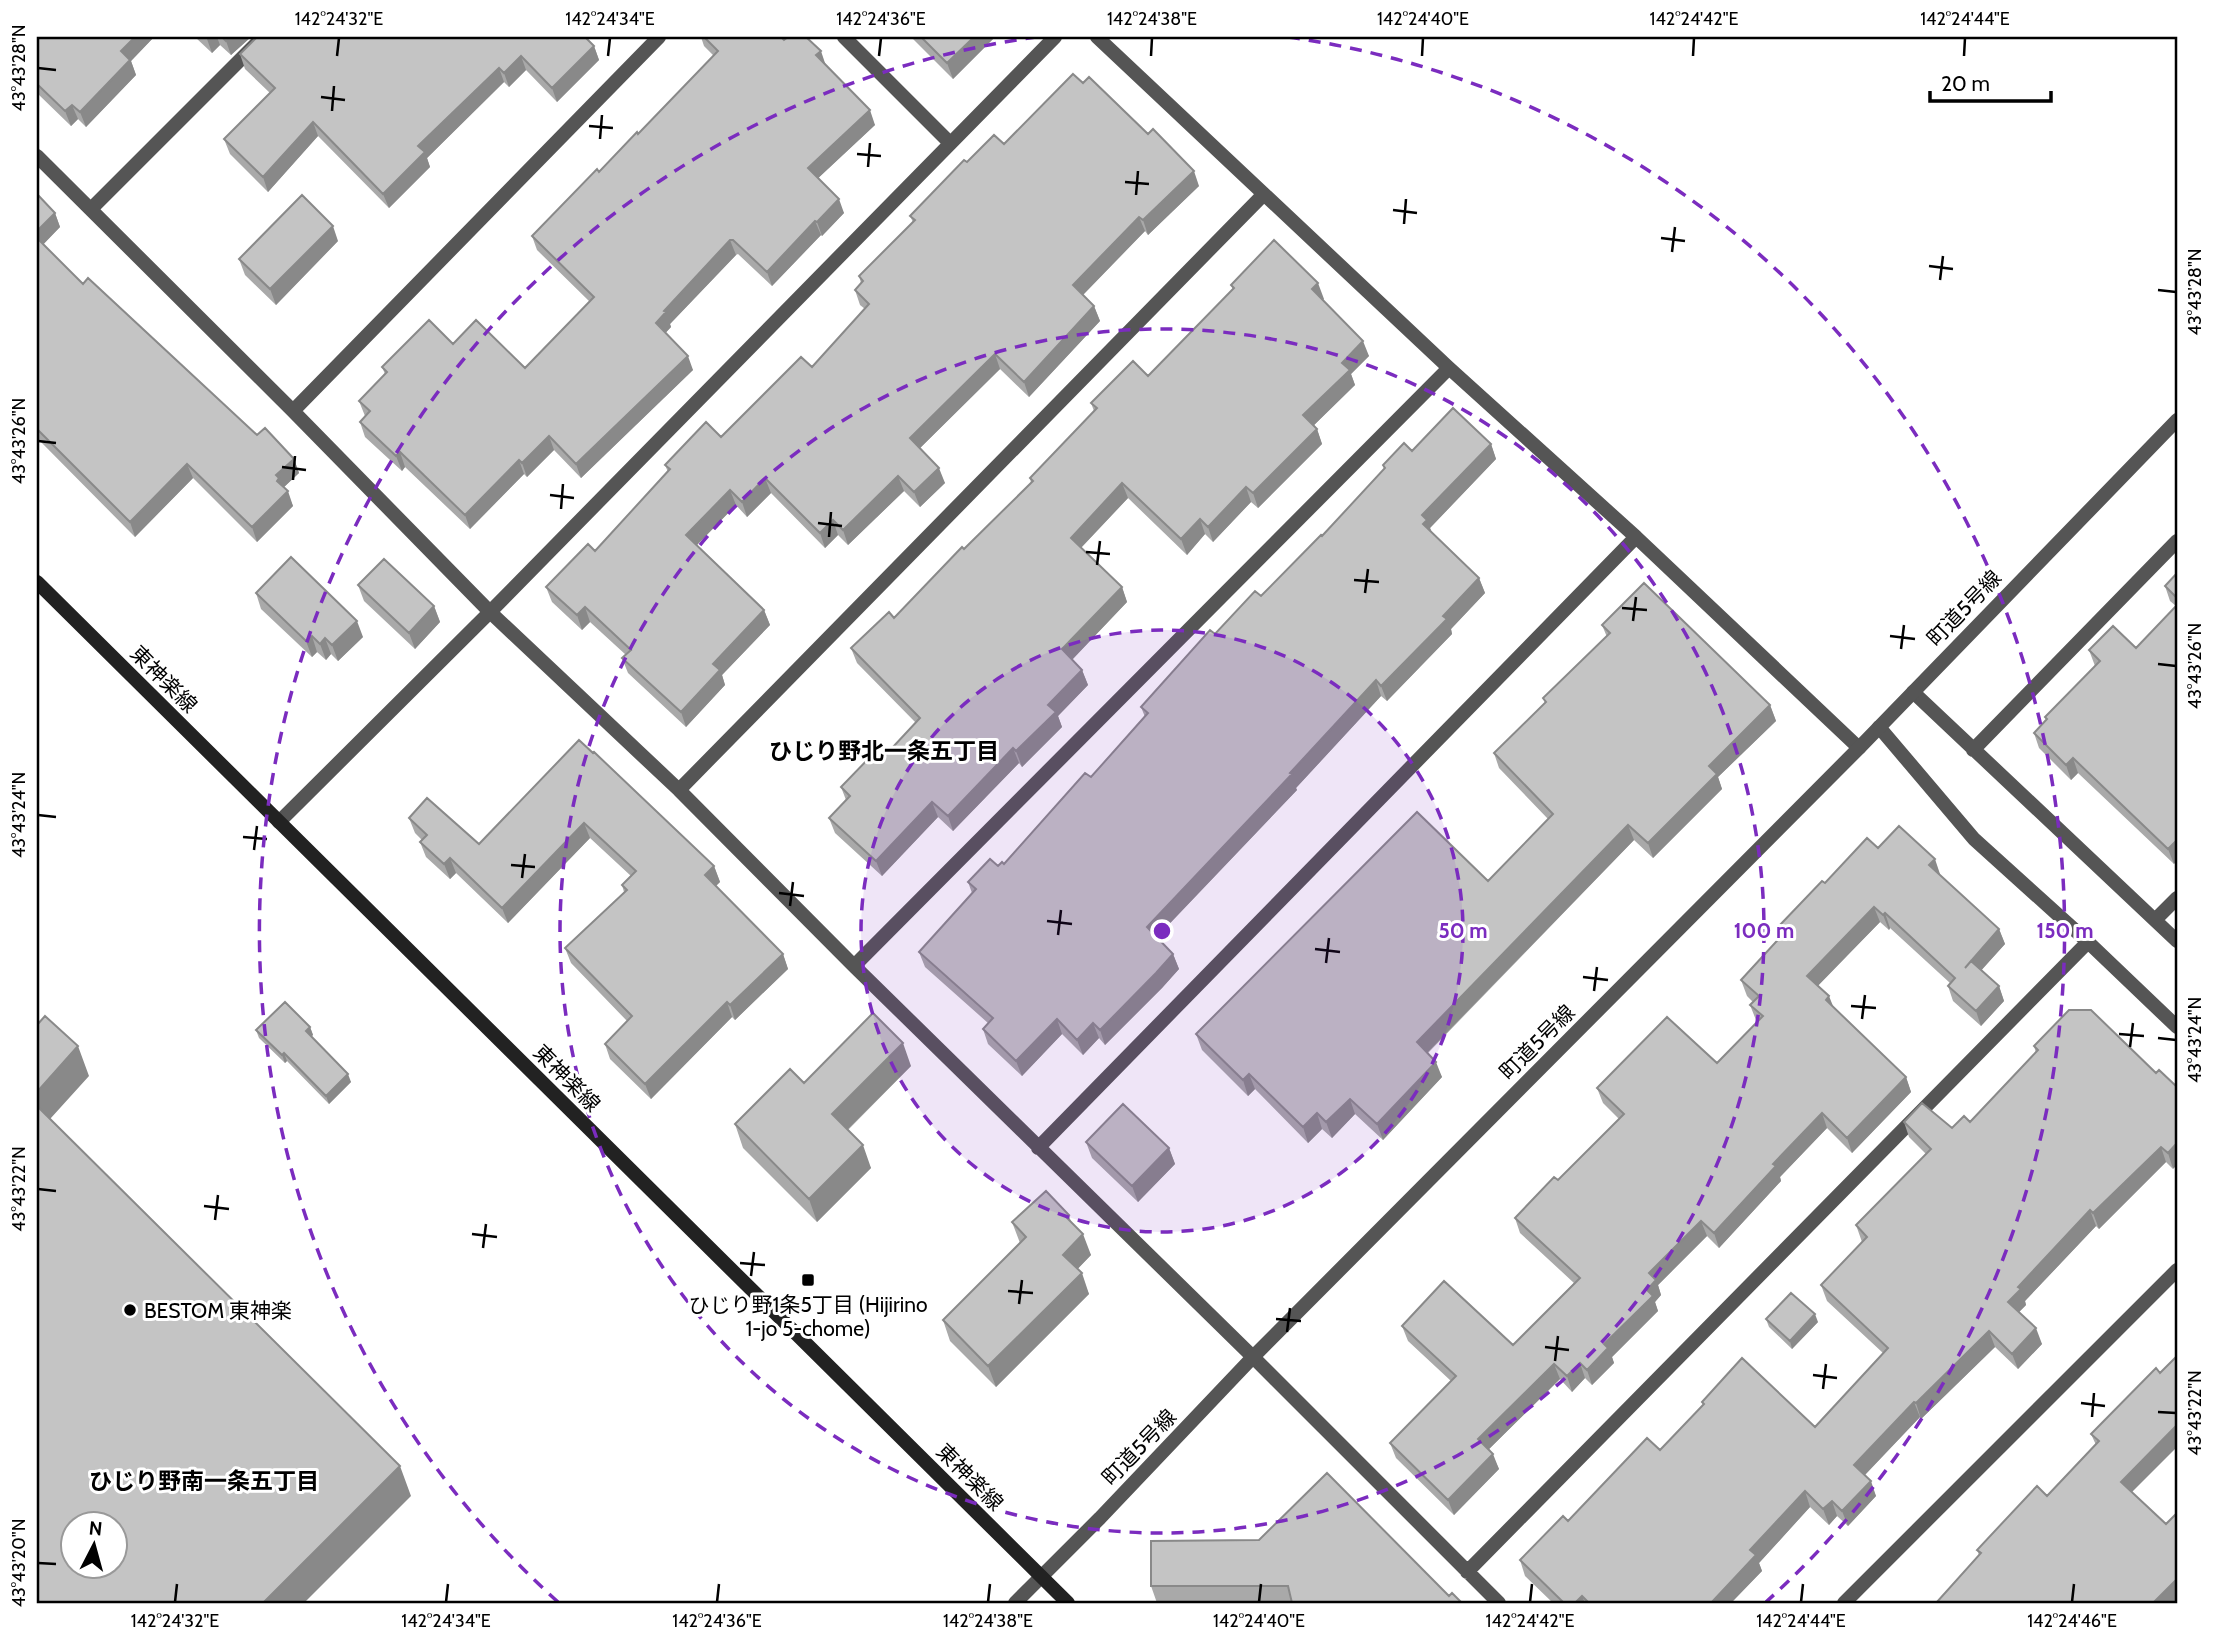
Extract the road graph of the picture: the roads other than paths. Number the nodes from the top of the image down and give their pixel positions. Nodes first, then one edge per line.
1 (263, 37) edge
2 (659, 37) edge
3 (844, 37) edge
4 (1055, 37) edge
5 (1097, 37) edge
6 (949, 142) junction
7 (37, 156) edge
8 (1264, 194) junction
9 (91, 209) junction
10 (1449, 368) junction
11 (293, 411) junction
12 (2177, 421) edge
13 (1636, 537) junction
14 (2177, 541) edge
15 (37, 582) edge
16 (490, 612) junction
17 (1913, 692) junction
18 (1879, 727) junction
19 (1859, 748) junction
20 (1973, 750) junction
21 (679, 790) junction
22 (279, 822) junction
23 (2177, 898) edge
24 (2155, 920) junction
25 (2177, 941) edge
26 (2088, 942) junction
27 (854, 966) junction
28 (2177, 1027) edge
29 (1038, 1149) junction
30 (2177, 1270) edge
31 (1254, 1357) junction
32 (1467, 1572) junction
33 (1041, 1577) junction
34 (1015, 1603) edge
35 (1068, 1603) edge
36 (1499, 1603) edge
37 (1844, 1603) edge

1 - 9 street
2 - 11 street
3 - 6 street
4 - 6 street
5 - 8 street
6 - 16 street
7 - 9 street
8 - 10 street
8 - 21 street
9 - 11 street
10 - 13 street
10 - 27 street
11 - 16 street
12 - 17 street, 町道5号線
13 - 19 street
13 - 29 street
14 - 20 street
15 - 22 main road, 東神楽線
16 - 21 street
16 - 22 street
17 - 18 street, 町道5号線
17 - 20 street
18 - 19 street, 町道5号線
18 - 26 street
19 - 31 street, 町道5号線
20 - 24 street
21 - 27 street
22 - 33 main road, 東神楽線
23 - 24 street
24 - 25 street
26 - 28 street
26 - 32 street
27 - 29 street
29 - 31 street
30 - 37 street
31 - 32 street
31 - 33 street, 町道5号線
32 - 36 street
33 - 34 street, 町道5号線
33 - 35 main road, 東神楽線

